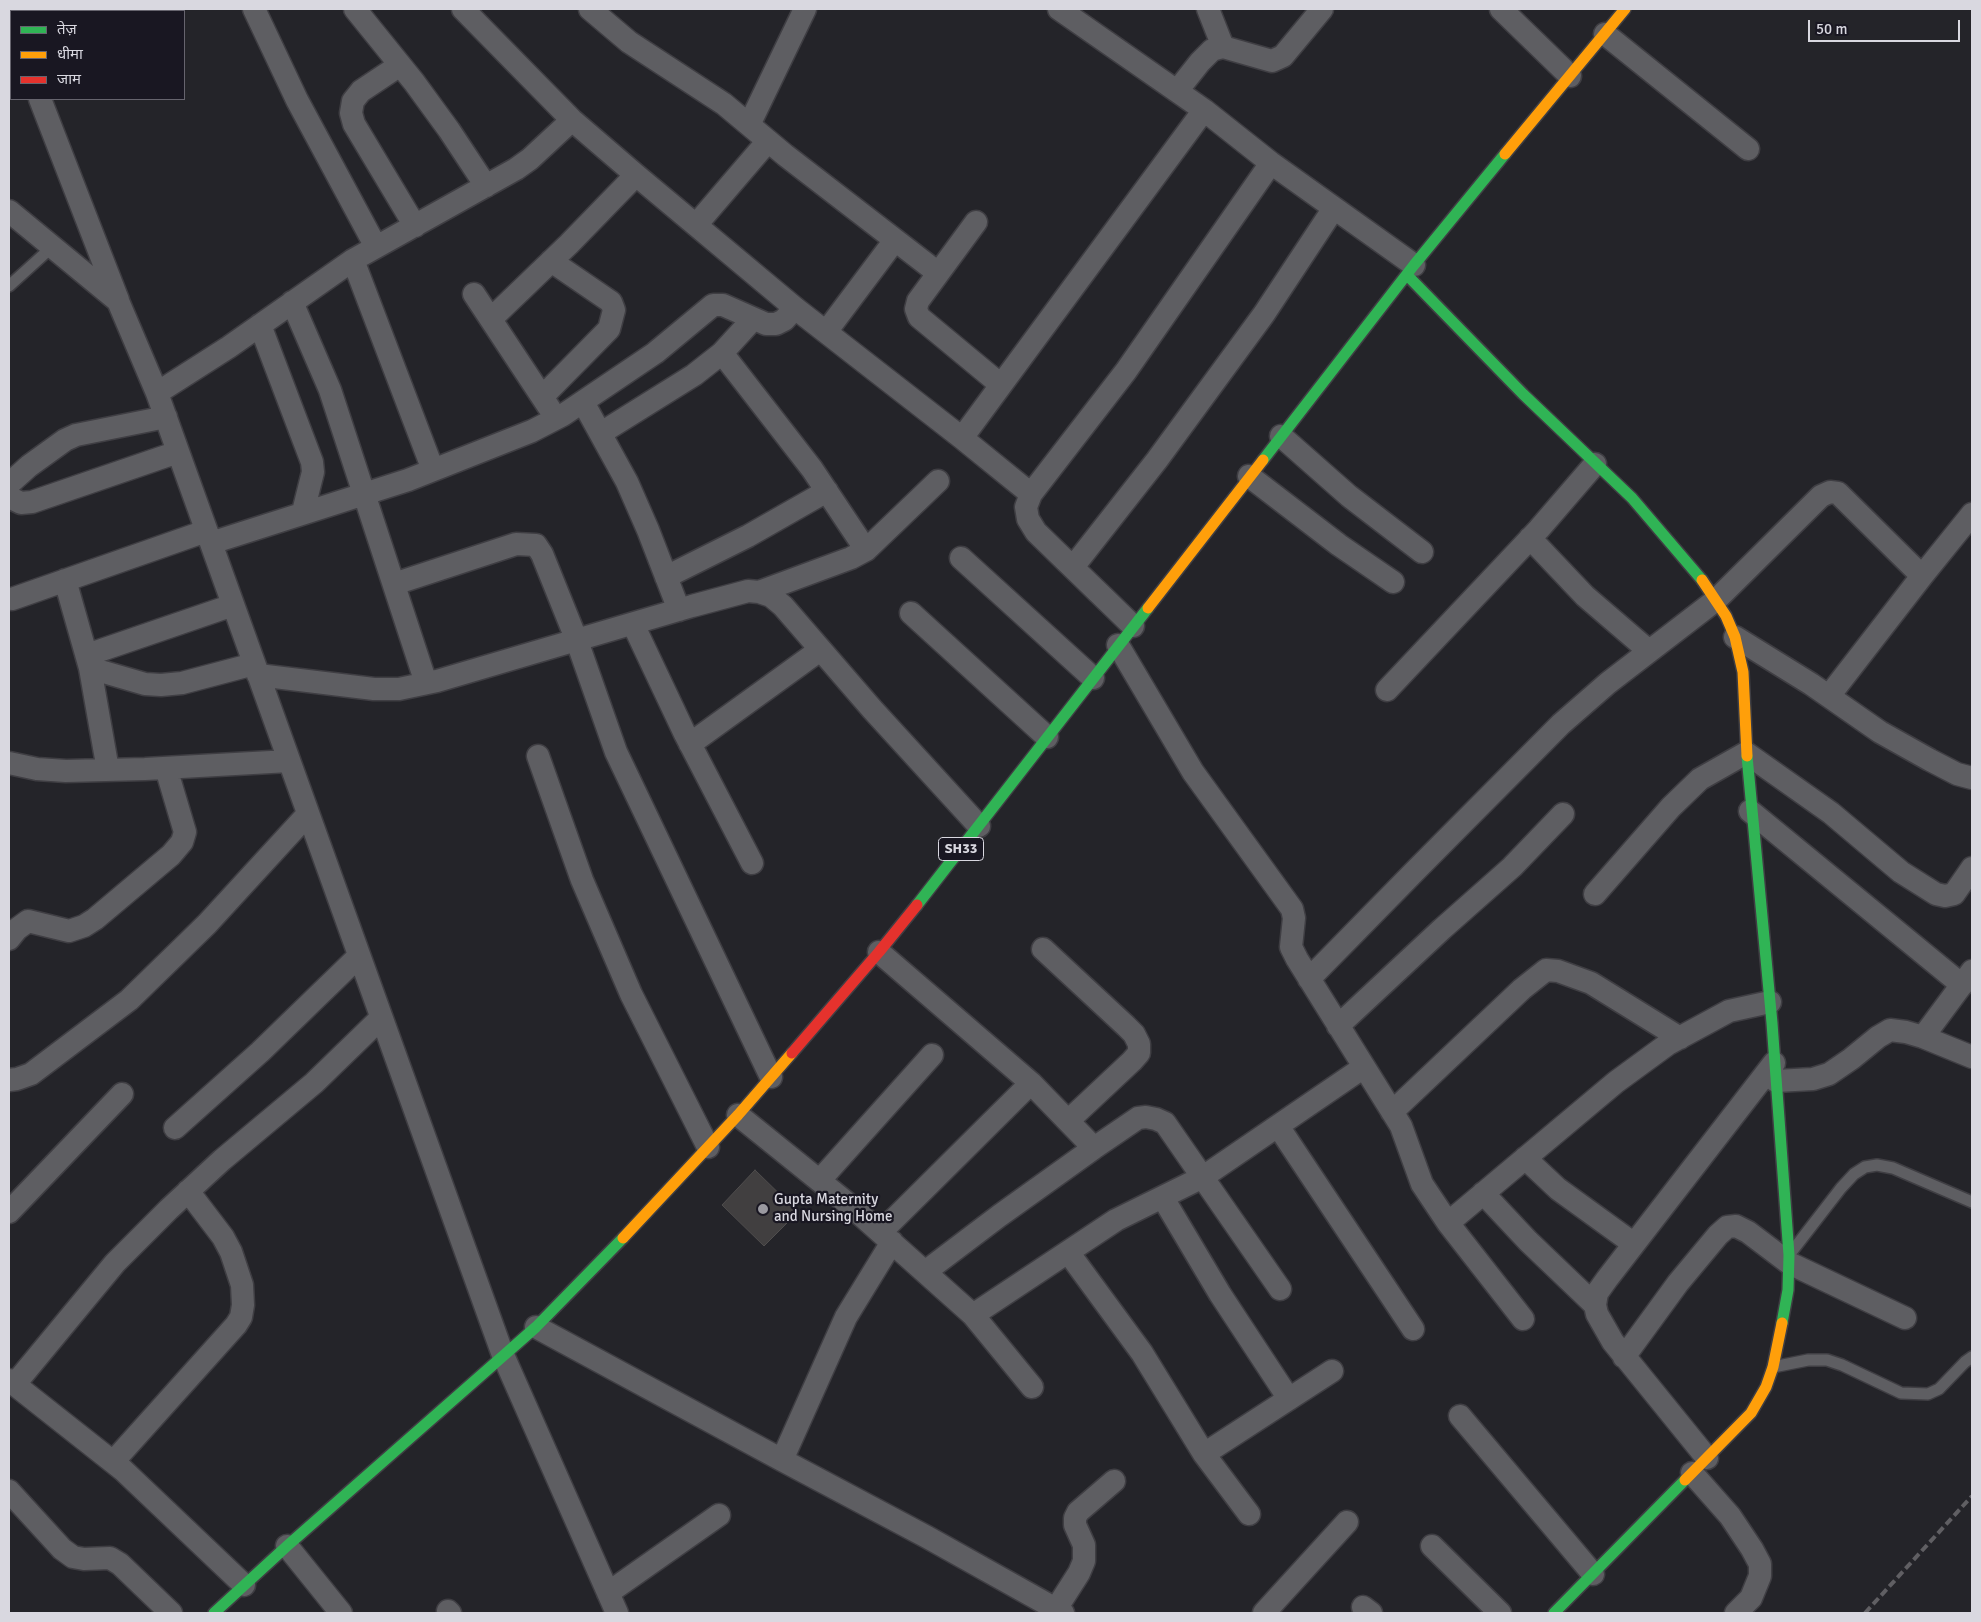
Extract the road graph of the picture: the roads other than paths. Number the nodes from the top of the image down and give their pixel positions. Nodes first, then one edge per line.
1 (254, 9) edge
2 (355, 9) edge
3 (464, 9) edge
4 (590, 9) edge
5 (805, 9) edge
6 (1059, 9) edge
7 (1208, 9) edge
8 (1322, 9) edge
9 (1500, 9) edge
10 (1625, 9) edge
11 (1605, 34) junction
12 (1223, 47) junction
13 (400, 65) junction
14 (1570, 76) junction
15 (1177, 91) junction
16 (40, 100) edge
17 (1204, 110) junction
18 (572, 120) junction
19 (749, 125) junction
20 (768, 140) junction
21 (1748, 149) dead end
22 (1271, 163) junction
23 (636, 175) junction
24 (486, 186) junction
25 (1334, 208) junction
26 (9, 212) edge
27 (976, 222) dead end
28 (696, 225) junction
29 (415, 226) junction
30 (895, 240) junction
31 (52, 247) junction
32 (376, 247) junction
33 (353, 260) junction
34 (552, 261) junction
35 (1410, 270) junction
36 (938, 273) junction
37 (9, 286) edge
38 (474, 294) dead end
39 (118, 301) junction
40 (292, 302) junction
41 (795, 308) junction
42 (491, 319) junction
43 (753, 319) junction
44 (260, 325) junction
45 (826, 332) junction
46 (722, 353) junction
47 (1001, 385) junction
48 (157, 392) junction
49 (542, 397) junction
50 (583, 402) junction
51 (166, 417) junction
52 (557, 419) junction
53 (601, 433) junction
54 (1281, 436) junction
55 (962, 438) junction
56 (178, 452) junction
57 (1595, 464) junction
58 (433, 470) junction
59 (1249, 476) junction
60 (938, 481) dead end
61 (9, 484) edge
62 (828, 491) junction
63 (364, 493) junction
64 (1031, 494) junction
65 (9, 497) edge
66 (302, 512) junction
67 (1972, 514) edge
68 (209, 537) junction
69 (1530, 538) junction
70 (866, 550) junction
71 (1422, 552) dead end
72 (961, 558) dead end
73 (1073, 567) junction
74 (1922, 576) junction
75 (666, 577) junction
76 (65, 580) junction
77 (1393, 582) dead end
78 (394, 584) junction
79 (759, 592) junction
80 (12, 599) dead end
81 (1716, 600) junction
82 (233, 605) junction
83 (678, 610) junction
84 (911, 613) dead end
85 (633, 624) junction
86 (1133, 626) junction
87 (1734, 637) junction
88 (577, 641) junction
89 (1118, 645) junction
90 (820, 650) junction
91 (1649, 651) junction
92 (88, 661) junction
93 (256, 670) junction
94 (1093, 678) junction
95 (426, 683) junction
96 (1387, 690) dead end
97 (1829, 696) junction
98 (1047, 737) junction
99 (690, 744) junction
100 (1746, 754) junction
101 (538, 756) dead end
102 (289, 761) junction
103 (9, 763) edge
104 (166, 768) junction
105 (108, 770) junction
106 (1972, 778) edge
107 (1750, 811) junction
108 (308, 814) junction
109 (1563, 814) dead end
110 (979, 826) junction
111 (752, 863) dead end
112 (1972, 868) edge
113 (1595, 894) dead end
114 (9, 939) edge
115 (1043, 949) dead end
116 (879, 952) junction
117 (359, 956) junction
118 (1967, 978) edge
119 (1309, 979) junction
120 (1770, 1002) junction
121 (381, 1018) junction
122 (1338, 1026) junction
123 (1923, 1037) junction
124 (1680, 1038) junction
125 (932, 1056) dead end
126 (1972, 1057) edge
127 (1364, 1067) junction
128 (1775, 1072) junction
129 (771, 1078) junction
130 (9, 1080) edge
131 (1031, 1083) junction
132 (122, 1094) dead end
133 (1392, 1112) junction
134 (738, 1115) junction
135 (1068, 1122) junction
136 (1278, 1126) junction
137 (175, 1128) dead end
138 (708, 1147) junction
139 (1094, 1148) junction
140 (1525, 1158) junction
141 (1203, 1177) junction
142 (820, 1180) junction
143 (188, 1191) junction
144 (1484, 1193) junction
145 (1163, 1198) junction
146 (1972, 1202) edge
147 (9, 1212) edge
148 (1448, 1223) junction
149 (886, 1237) junction
150 (1634, 1244) junction
151 (1068, 1252) junction
152 (1789, 1259) junction
153 (925, 1272) junction
154 (1280, 1290) dead end
155 (1595, 1304) junction
156 (973, 1315) junction
157 (1905, 1318) dead end
158 (1524, 1319) dead end
159 (536, 1326) junction
160 (1413, 1329) dead end
161 (503, 1355) junction
162 (1624, 1357) junction
163 (1972, 1357) edge
164 (1774, 1367) junction
165 (1332, 1371) dead end
166 (12, 1382) edge
167 (1032, 1387) dead end
168 (1290, 1399) junction
169 (1460, 1416) dead end
170 (1204, 1454) junction
171 (782, 1460) junction
172 (113, 1462) junction
173 (1700, 1465) junction
174 (1114, 1481) dead end
175 (9, 1491) edge
176 (1249, 1514) dead end
177 (719, 1515) dead end
178 (1347, 1522) dead end
179 (287, 1546) junction
180 (1432, 1546) dead end
181 (1593, 1574) junction
182 (244, 1585) junction
183 (608, 1593) junction
184 (1059, 1611) edge
185 (171, 1613) edge
186 (214, 1613) edge
187 (341, 1613) edge
188 (618, 1613) edge
189 (1264, 1613) edge
190 (1500, 1613) edge
191 (1554, 1613) edge
192 (1736, 1613) edge

1 - 32 street
2 - 13 street
3 - 18 street
4 - 19 street
5 - 19 street
6 - 15 street
7 - 12 street
8 - 12 street
9 - 14 street
10 - 11 main road, SH33
11 - 14 main road, SH33
11 - 21 street
12 - 15 street
13 - 24 street
13 - 29 street
14 - 35 main road, SH33
15 - 17 street
16 - 39 street
17 - 22 street
17 - 47 street
18 - 23 street
18 - 24 street
19 - 20 street
20 - 28 street
20 - 30 street
22 - 25 street
22 - 64 street
23 - 28 street
23 - 34 street
24 - 29 street
25 - 35 street
25 - 73 street
26 - 31 street
27 - 36 street
28 - 41 street
29 - 32 street
30 - 36 street
30 - 45 street
31 - 37 lane
31 - 39 street
32 - 33 street
33 - 40 street
33 - 58 street
34 - 42 street
34 - 49 street
35 - 54 main road, SH33
35 - 57 main road
36 - 47 street
38 - 42 street
39 - 48 street
40 - 44 street
40 - 63 street
41 - 43 street
41 - 45 street
42 - 49 street
43 - 46 street
43 - 50 street
44 - 48 street
44 - 66 street
45 - 55 street
46 - 53 street
46 - 62 street
47 - 55 street
48 - 51 street
49 - 52 street
50 - 52 street
50 - 53 street
51 - 56 street
51 - 61 street
52 - 58 street
53 - 75 street
54 - 59 main road, SH33
54 - 71 street
55 - 64 street
56 - 65 street
56 - 68 street
57 - 69 street
57 - 81 main road
58 - 63 street
59 - 77 street
59 - 86 main road, SH33
60 - 70 street
62 - 70 street
62 - 75 street
63 - 66 street
63 - 78 street
64 - 73 street
66 - 68 street
67 - 74 street
68 - 76 street
68 - 82 street
69 - 91 street
69 - 96 street
70 - 79 street
72 - 94 street
73 - 86 street
74 - 81 street
74 - 97 street
75 - 83 street
76 - 80 street
76 - 92 street
78 - 88 street
78 - 95 street
79 - 83 street
79 - 90 street
81 - 87 main road
81 - 91 street
82 - 92 street
82 - 93 street
83 - 85 street
84 - 98 street
85 - 88 street
85 - 99 street
86 - 89 main road, SH33
87 - 97 street
87 - 100 main road
88 - 95 street
88 - 129 street
89 - 94 main road, SH33
89 - 119 street
90 - 99 street
90 - 110 street
91 - 119 street
92 - 93 street
92 - 105 street
93 - 95 street
93 - 102 street
94 - 98 main road, SH33
97 - 106 street
98 - 110 main road, SH33
99 - 111 street
100 - 107 main road
100 - 112 street
100 - 113 street
101 - 138 street
102 - 104 street
102 - 108 street
103 - 105 street
104 - 105 street
104 - 114 street
107 - 118 street
107 - 120 main road
108 - 117 street
108 - 130 street
109 - 122 street
110 - 116 main road, SH33
115 - 135 street
116 - 129 main road, SH33
116 - 131 street
117 - 121 street
117 - 137 street
118 - 123 street
119 - 122 street
120 - 124 street
120 - 128 main road
121 - 143 street
121 - 161 street
122 - 127 street
123 - 126 street
123 - 128 street
124 - 133 street
124 - 140 street
125 - 142 street
127 - 133 street
127 - 136 street
128 - 150 street
128 - 152 main road
129 - 134 main road, SH33
131 - 135 street
131 - 149 street
132 - 147 street
133 - 148 street
134 - 138 main road, SH33
134 - 142 street
135 - 139 street
136 - 141 street
136 - 160 street
138 - 159 main road, SH33
139 - 141 street
139 - 153 street
140 - 144 street
140 - 150 street
141 - 145 street
141 - 154 street
142 - 149 street
143 - 166 street
143 - 172 street
144 - 148 street
144 - 155 street
145 - 151 street
145 - 168 street
146 - 152 lane
148 - 158 street
149 - 153 street
149 - 171 street
150 - 155 street
151 - 156 street
151 - 170 street
152 - 157 street
152 - 162 street
152 - 164 main road
153 - 156 street
155 - 162 street
156 - 167 street
159 - 161 main road, SH33
159 - 171 street
161 - 179 main road, SH33
161 - 183 street
162 - 173 street
163 - 164 lane
164 - 173 main road
165 - 168 street
166 - 172 street
168 - 170 street
169 - 181 street
170 - 176 street
171 - 184 street
172 - 182 street
173 - 181 main road
173 - 192 street
174 - 184 street
175 - 185 street
177 - 183 street
178 - 189 street
179 - 182 main road, SH33
179 - 187 street
180 - 190 street
181 - 191 main road
182 - 186 main road, SH33
183 - 188 street

